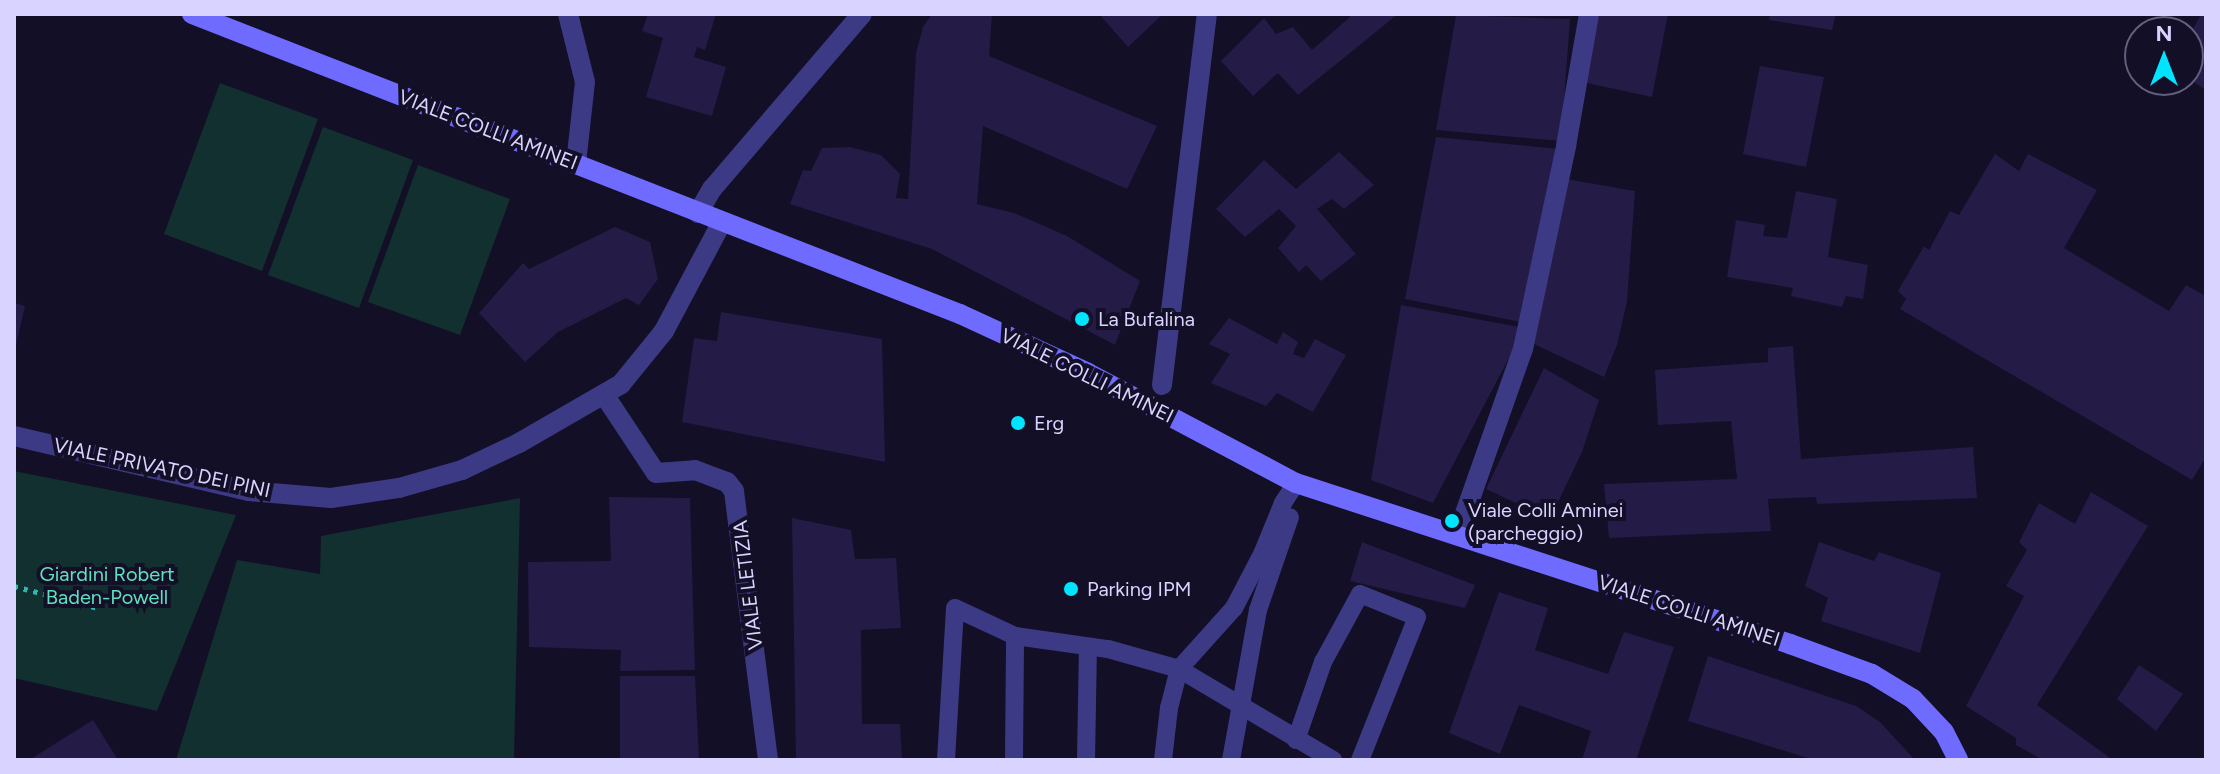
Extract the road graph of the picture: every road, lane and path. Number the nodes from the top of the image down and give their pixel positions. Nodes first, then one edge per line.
1 (192, 14) edge
2 (568, 14) edge
3 (862, 14) edge
4 (1207, 14) edge
5 (1589, 14) edge
6 (576, 164) junction
7 (698, 213) junction
8 (722, 222) junction
9 (1162, 385) dead end
10 (605, 396) junction
11 (14, 436) edge
12 (1296, 483) junction
13 (1463, 519) dead end
14 (14, 586) edge
15 (98, 608) dead end
16 (1015, 636) junction
17 (1088, 647) junction
18 (1179, 669) junction
19 (1241, 709) junction
20 (1296, 740) junction
21 (768, 760) edge
22 (946, 760) edge
23 (1014, 760) edge
24 (1086, 760) edge
25 (1163, 760) edge
26 (1231, 760) edge
27 (1333, 760) edge
28 (1360, 760) edge
29 (1958, 760) edge

1 - 6 main road, VIALE COLLI AMINEI
2 - 6 street
3 - 7 street
4 - 9 street
5 - 13 street
6 - 7 main road, VIALE COLLI AMINEI
7 - 8 main road, VIALE COLLI AMINEI
8 - 10 street, VIALE PRIVATO DEI PINI
8 - 12 main road, VIALE COLLI AMINEI
10 - 11 street, VIALE PRIVATO DEI PINI
10 - 21 street, VIALE LETIZIA
12 - 18 lane
12 - 19 lane
12 - 29 main road, VIALE COLLI AMINEI
14 - 15 path
16 - 17 lane
16 - 22 lane
16 - 23 lane
17 - 18 lane
17 - 24 lane
18 - 19 lane
18 - 25 lane
19 - 20 lane
19 - 26 lane
20 - 27 lane
20 - 28 lane

